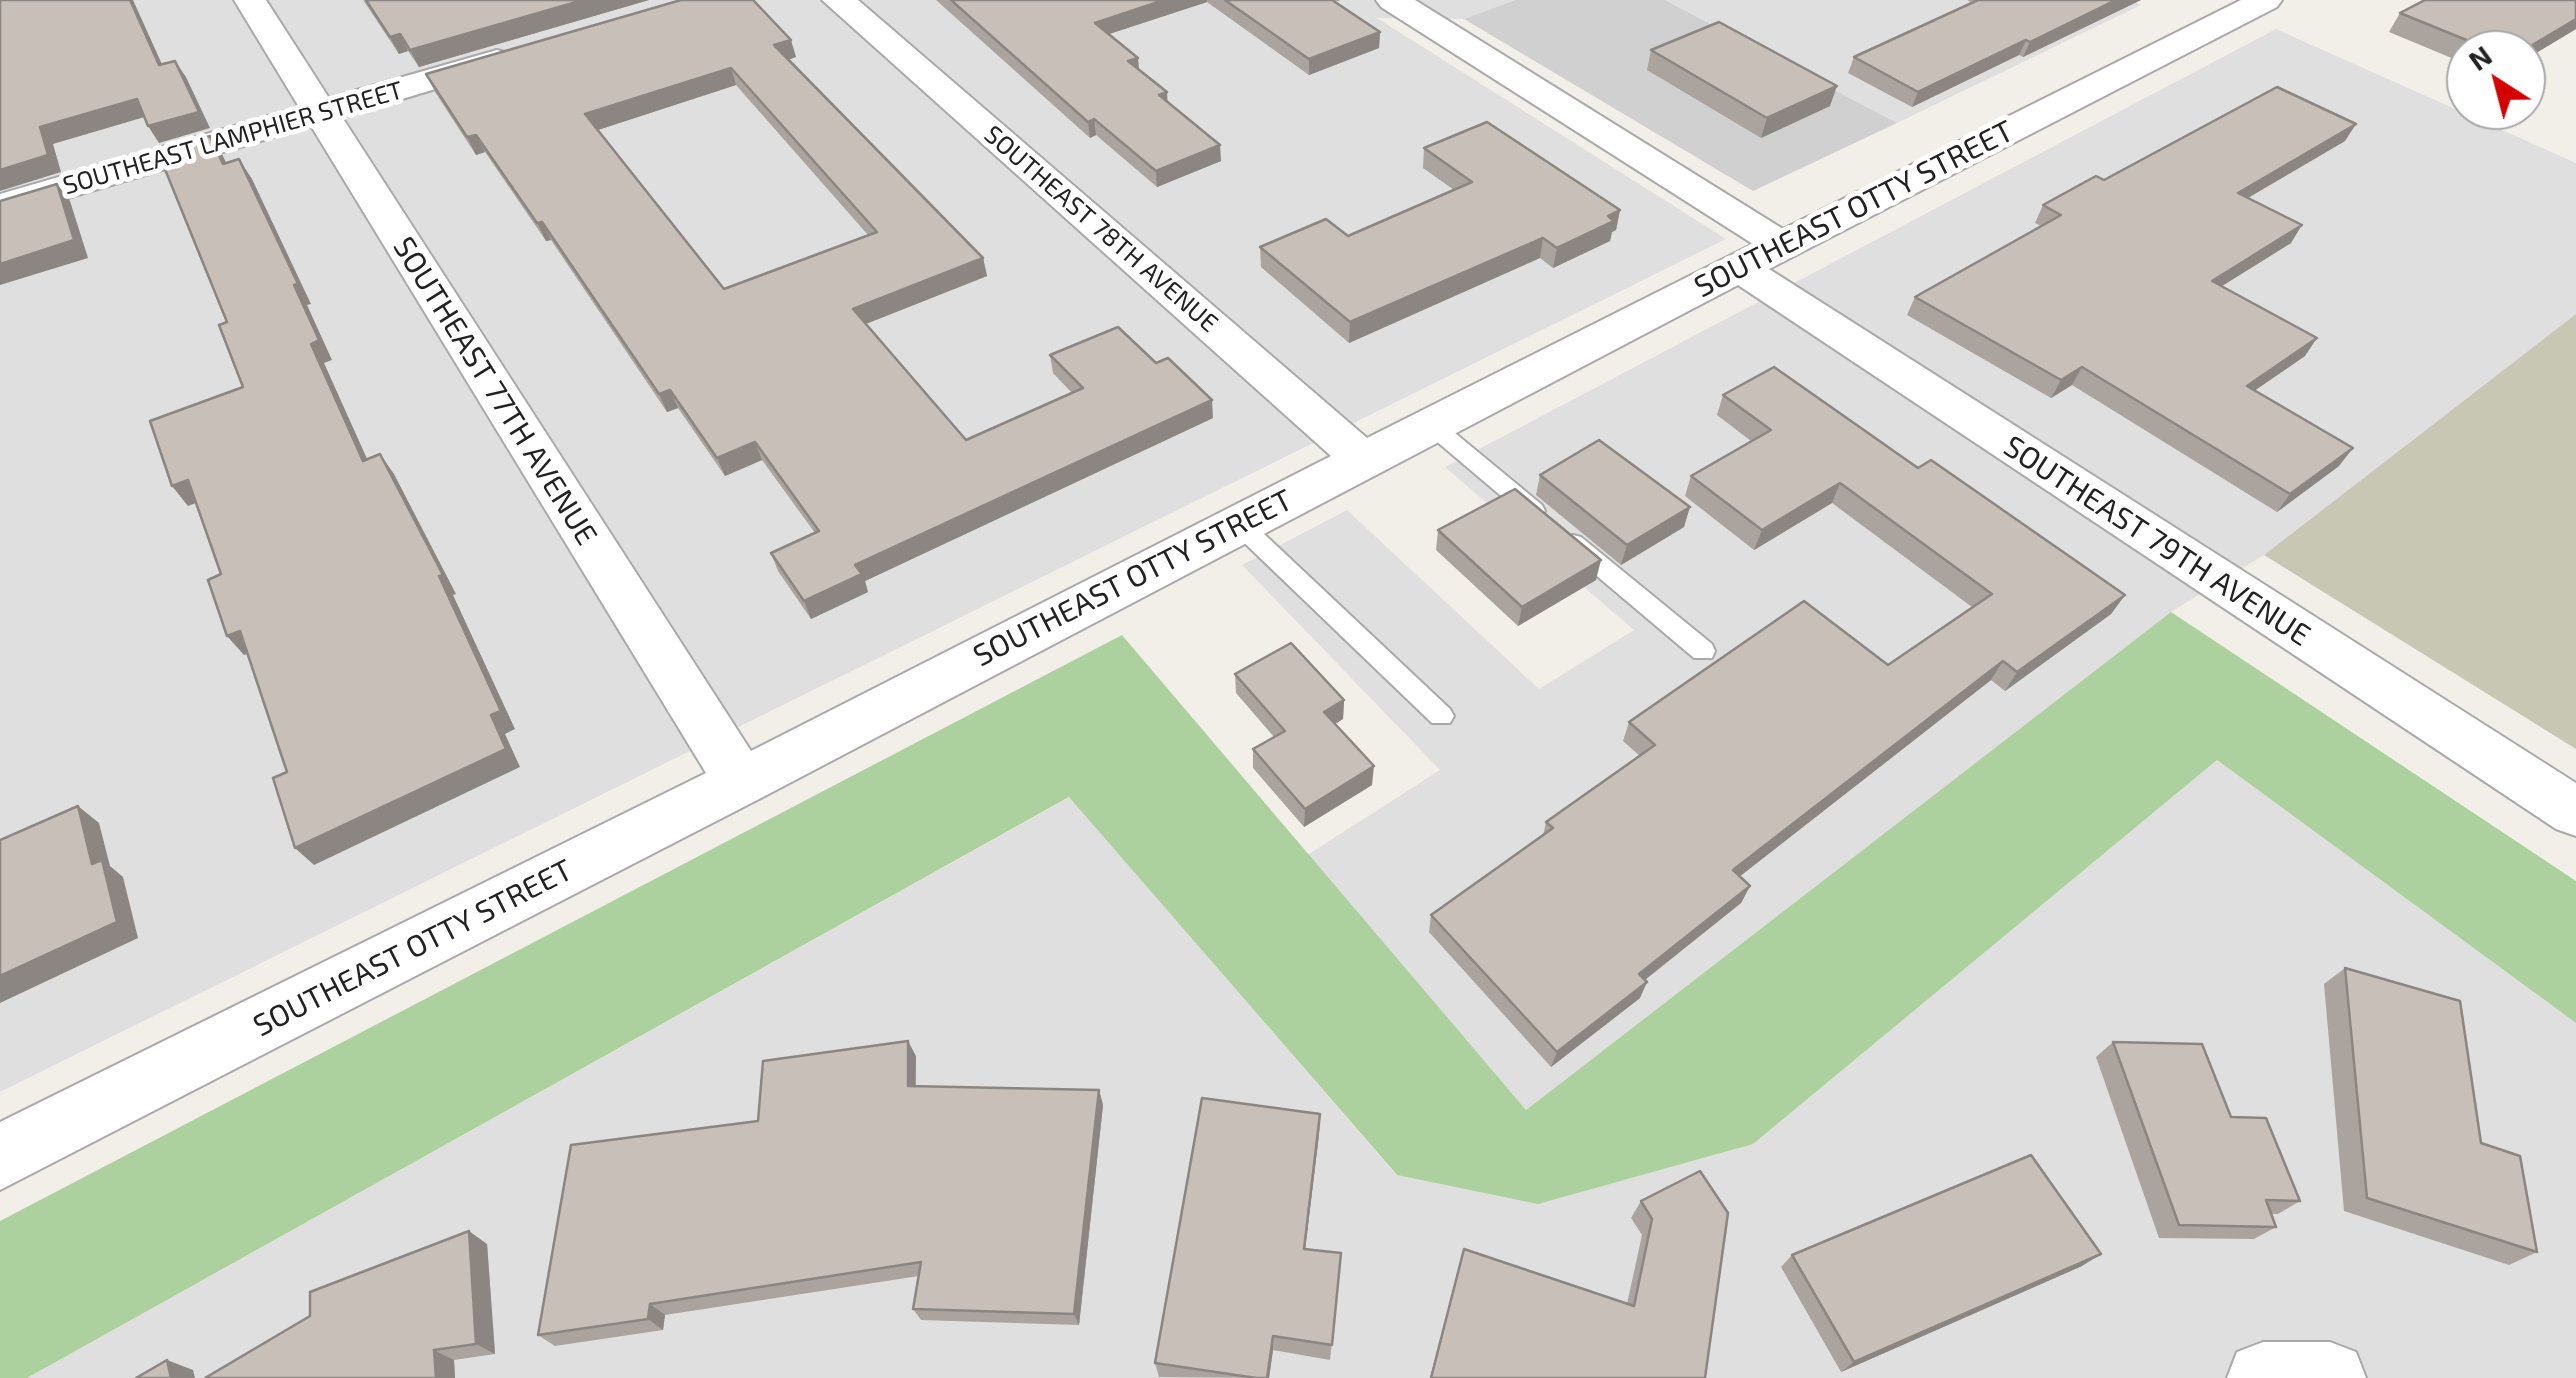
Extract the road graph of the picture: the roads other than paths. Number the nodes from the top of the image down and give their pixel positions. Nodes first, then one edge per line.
1 (250, 0) edge
2 (838, 0) edge
3 (1463, 0) edge
4 (1406, 8) edge
5 (2229, 9) edge
6 (528, 50) edge
7 (321, 112) junction
8 (0, 206) edge
9 (1782, 246) junction
10 (1739, 268) junction
11 (1430, 424) junction
12 (1364, 459) junction
13 (1238, 524) junction
14 (1703, 651) dead end
15 (1441, 716) dead end
16 (741, 782) junction
17 (2576, 812) edge
18 (0, 1157) edge
19 (2263, 1378) edge
20 (2330, 1378) edge

1 - 7 street, SOUTHEAST 77TH AVENUE
2 - 12 street, SOUTHEAST 78TH AVENUE
3 - 4 street
4 - 9 street
5 - 9 street, SOUTHEAST OTTY STREET
6 - 7 street, SOUTHEAST LAMPHIER STREET
7 - 8 street, SOUTHEAST LAMPHIER STREET
7 - 16 street, SOUTHEAST 77TH AVENUE
9 - 10 street, SOUTHEAST OTTY STREET
10 - 11 street, SOUTHEAST OTTY STREET
10 - 17 street, SOUTHEAST 79TH AVENUE
11 - 12 street, SOUTHEAST OTTY STREET
11 - 14 lane
12 - 13 street, SOUTHEAST OTTY STREET
13 - 15 lane
13 - 16 street, SOUTHEAST OTTY STREET
16 - 18 street, SOUTHEAST OTTY STREET
19 - 20 street

